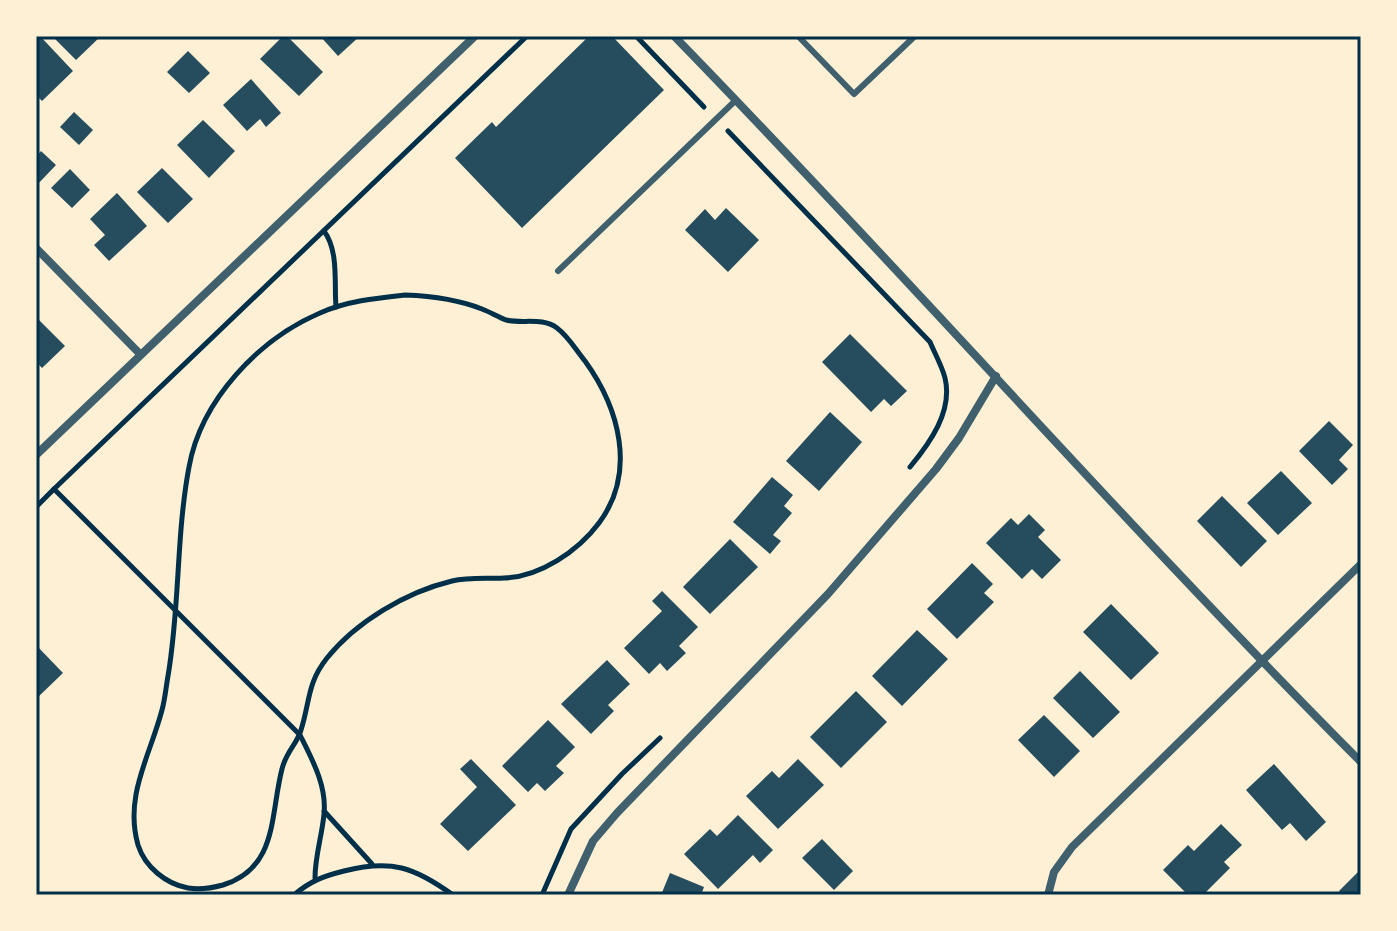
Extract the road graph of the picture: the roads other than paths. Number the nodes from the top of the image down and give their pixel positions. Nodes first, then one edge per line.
1 (475, 36) edge
2 (674, 36) edge
3 (798, 36) edge
4 (915, 36) edge
5 (736, 100) junction
6 (36, 248) edge
7 (558, 271) dead end
8 (140, 354) junction
9 (996, 376) junction
10 (36, 455) edge
11 (1361, 564) edge
12 (1260, 661) junction
13 (1361, 762) edge
14 (1048, 893) edge
15 (568, 895) edge

1 - 8 street
2 - 5 street
3 - 4 lane
5 - 7 lane
5 - 9 street
6 - 8 street
8 - 10 street
9 - 12 street
9 - 15 street
11 - 12 street
12 - 13 street
12 - 14 street

